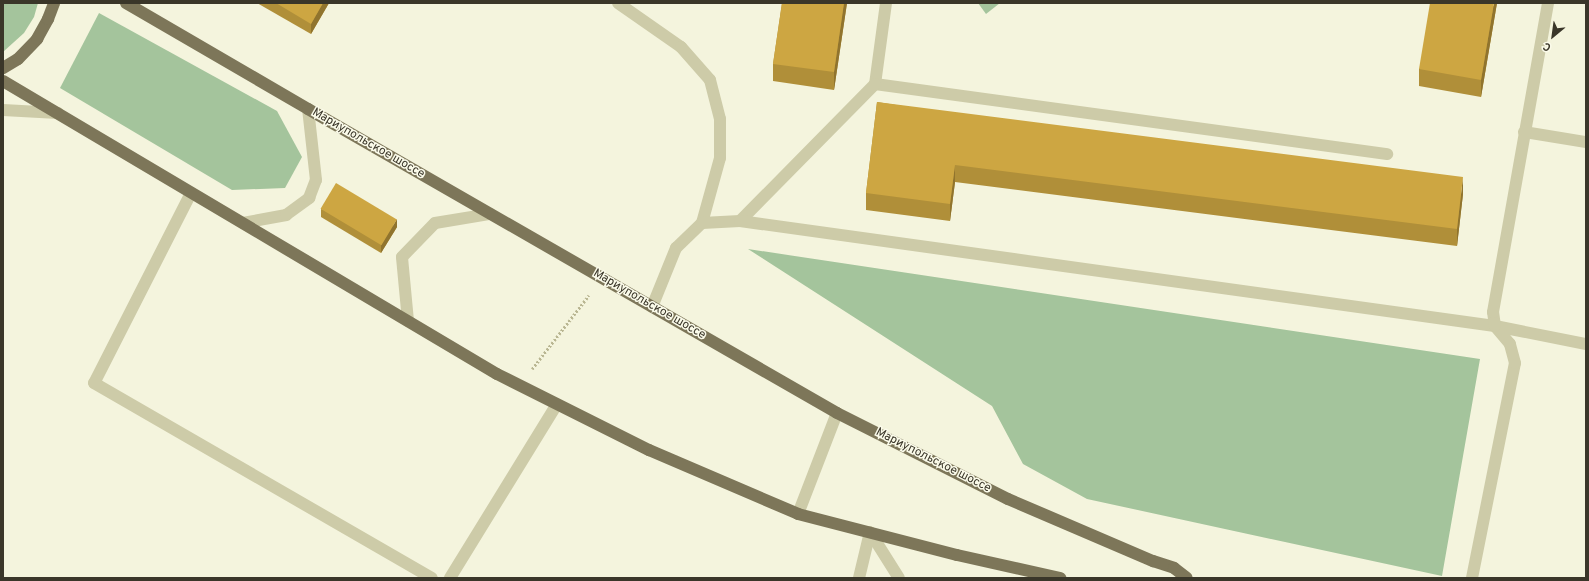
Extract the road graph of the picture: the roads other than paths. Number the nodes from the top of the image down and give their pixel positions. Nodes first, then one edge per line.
1 (54, 3) edge
2 (126, 3) edge
3 (618, 3) edge
4 (886, 3) edge
5 (1548, 3) edge
6 (3, 68) edge
7 (3, 81) edge
8 (875, 84) junction
9 (308, 109) junction
10 (3, 110) edge
11 (58, 113) junction
12 (1524, 132) junction
13 (1586, 142) edge
14 (1387, 154) dead end
15 (191, 193) junction
16 (490, 214) junction
17 (740, 221) junction
18 (243, 223) junction
19 (702, 223) junction
20 (652, 307) junction
21 (408, 321) junction
22 (1495, 326) junction
23 (1586, 344) edge
24 (557, 404) junction
25 (838, 413) junction
26 (798, 514) junction
27 (870, 532) junction
28 (432, 578) edge
29 (450, 578) edge
30 (859, 578) edge
31 (899, 578) edge
32 (1060, 578) edge
33 (1187, 578) edge
34 (1472, 578) edge

1 - 6 main road
2 - 9 main road, Мариупольское шоссе
3 - 19 street
4 - 8 street
5 - 12 street
7 - 11 main road
8 - 14 street
8 - 17 street
9 - 16 main road, Мариупольское шоссе
9 - 18 street
10 - 11 street
11 - 15 main road
12 - 13 street
12 - 22 street
15 - 18 main road
15 - 28 street
16 - 20 main road, Мариупольское шоссе
16 - 21 street
17 - 19 street
17 - 22 street
18 - 21 main road
19 - 20 street
20 - 25 main road, Мариупольское шоссе
21 - 24 main road
22 - 23 street
22 - 34 street
24 - 26 main road
24 - 29 street
25 - 26 street
25 - 33 main road, Мариупольское шоссе
26 - 27 main road
27 - 30 street
27 - 31 street
27 - 32 main road

